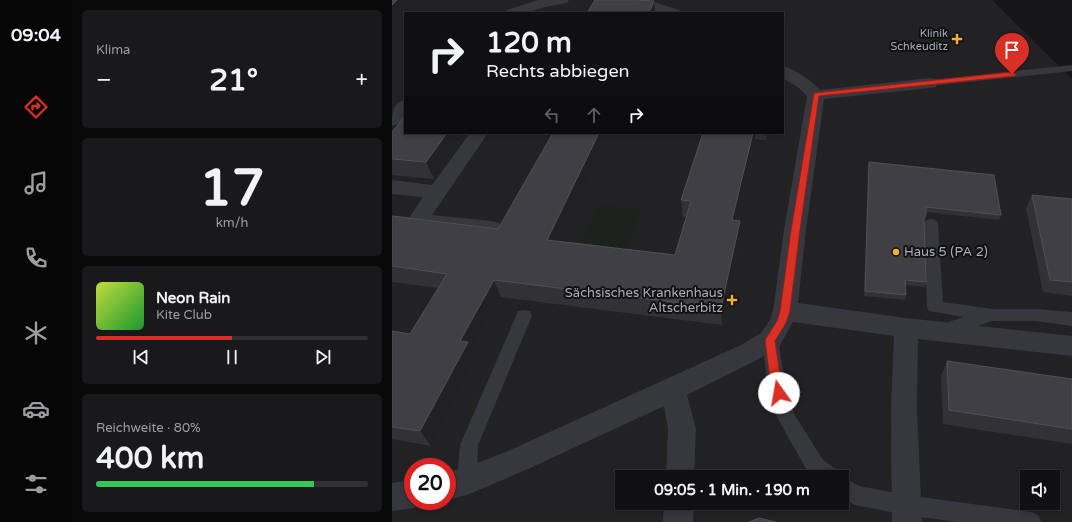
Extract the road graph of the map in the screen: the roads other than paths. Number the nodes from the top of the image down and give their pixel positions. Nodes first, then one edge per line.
1 (504, 0) edge
2 (562, 0) edge
3 (604, 0) edge
4 (647, 2) edge
5 (511, 12) edge
6 (515, 12) edge
7 (671, 12) edge
8 (1072, 68) edge
9 (784, 72) edge
10 (930, 83) joint
11 (816, 95) junction
12 (477, 134) edge
13 (392, 187) edge
14 (437, 192) junction
15 (931, 224) dead end
16 (492, 228) edge
17 (785, 311) junction
18 (992, 315) junction
19 (524, 316) dead end
20 (1072, 319) edge
21 (906, 328) junction
22 (942, 331) junction
23 (770, 340) junction
24 (1072, 346) edge
25 (673, 389) junction
26 (680, 470) edge
27 (820, 470) edge
28 (457, 483) edge
29 (849, 491) edge
30 (404, 495) edge
31 (392, 497) edge
32 (679, 510) edge
33 (907, 513) edge
34 (678, 522) edge
35 (1031, 522) edge

1 - 5 street
2 - 6 street
3 - 4 street
4 - 7 street
8 - 10 lane
9 - 11 street
10 - 11 street
11 - 17 street
12 - 14 street
13 - 14 street
14 - 16 street
15 - 18 lane
17 - 21 street
17 - 23 street
18 - 20 lane
18 - 22 lane
19 - 28 lane
21 - 22 street
21 - 33 street
22 - 24 street
23 - 25 street
23 - 27 lane
25 - 26 street
25 - 28 street
29 - 33 lane
30 - 31 street
32 - 34 street
33 - 35 lane

